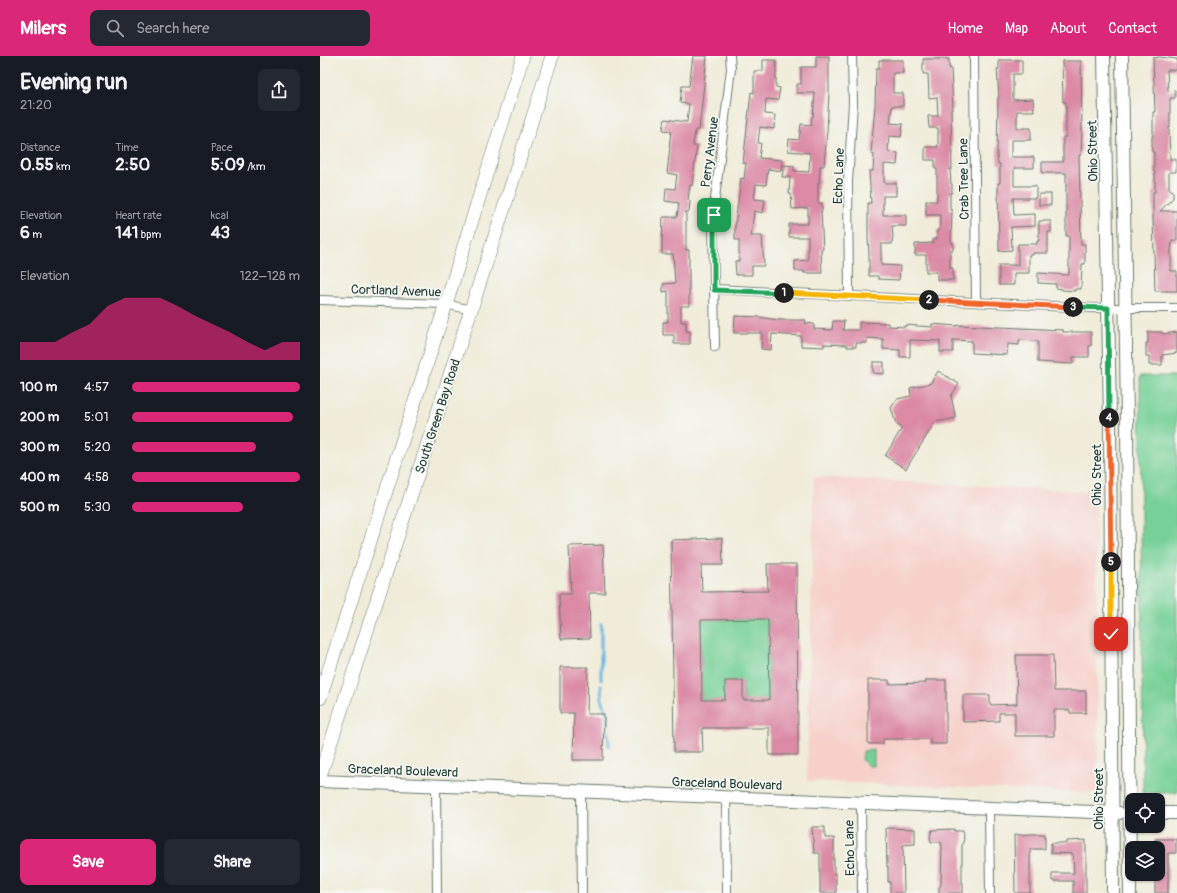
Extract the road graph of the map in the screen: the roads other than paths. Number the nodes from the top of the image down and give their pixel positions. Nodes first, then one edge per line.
1 (523, 56) edge
2 (552, 56) edge
3 (730, 56) edge
4 (852, 56) edge
5 (974, 56) edge
6 (1104, 56) edge
7 (1122, 56) edge
8 (1106, 133) junction
9 (1123, 133) junction
10 (714, 290) junction
11 (849, 296) junction
12 (320, 300) edge
13 (976, 302) junction
14 (446, 304) junction
15 (1108, 308) junction
16 (1125, 308) junction
17 (1177, 308) edge
18 (471, 310) junction
19 (715, 347) dead end
20 (1111, 634) junction
21 (1128, 634) junction
22 (320, 698) edge
23 (320, 776) edge
24 (320, 781) edge
25 (436, 786) junction
26 (581, 792) junction
27 (1131, 793) edge
28 (726, 797) junction
29 (861, 803) junction
30 (989, 808) junction
31 (1112, 813) junction
32 (1125, 813) edge
33 (1165, 813) edge
34 (1177, 813) edge
35 (1131, 833) edge
36 (437, 893) edge
37 (582, 893) edge
38 (727, 893) edge
39 (862, 893) edge
40 (990, 893) edge
41 (1113, 893) edge
42 (1130, 893) edge

1 - 14 main road, South Green Bay Road
2 - 18 main road, South Green Bay Road
3 - 10 street, Perry Avenue
4 - 11 street, Echo Lane
5 - 13 street, Crab Tree Lane
6 - 8 street, Ohio Street
7 - 9 street
8 - 9 street
8 - 15 street, Ohio Street
9 - 16 street
10 - 11 street
10 - 19 street, Perry Avenue
11 - 13 street
12 - 14 street, Cortland Avenue
13 - 15 street
14 - 18 street, Cortland Avenue
14 - 22 main road, South Green Bay Road
15 - 16 street
15 - 20 street, Ohio Street
16 - 17 street
16 - 21 street
18 - 23 main road, South Green Bay Road
20 - 21 street
20 - 31 street, Ohio Street
21 - 27 street
24 - 25 street, Graceland Boulevard
25 - 26 street, Graceland Boulevard
25 - 36 street
26 - 28 street, Graceland Boulevard
26 - 37 street
28 - 29 street, Graceland Boulevard
28 - 38 street
29 - 30 street, Graceland Boulevard
29 - 39 street, Echo Lane
30 - 31 street, Graceland Boulevard
30 - 40 street
31 - 32 street, Graceland Boulevard
31 - 41 street, Ohio Street
33 - 34 street
35 - 42 street

